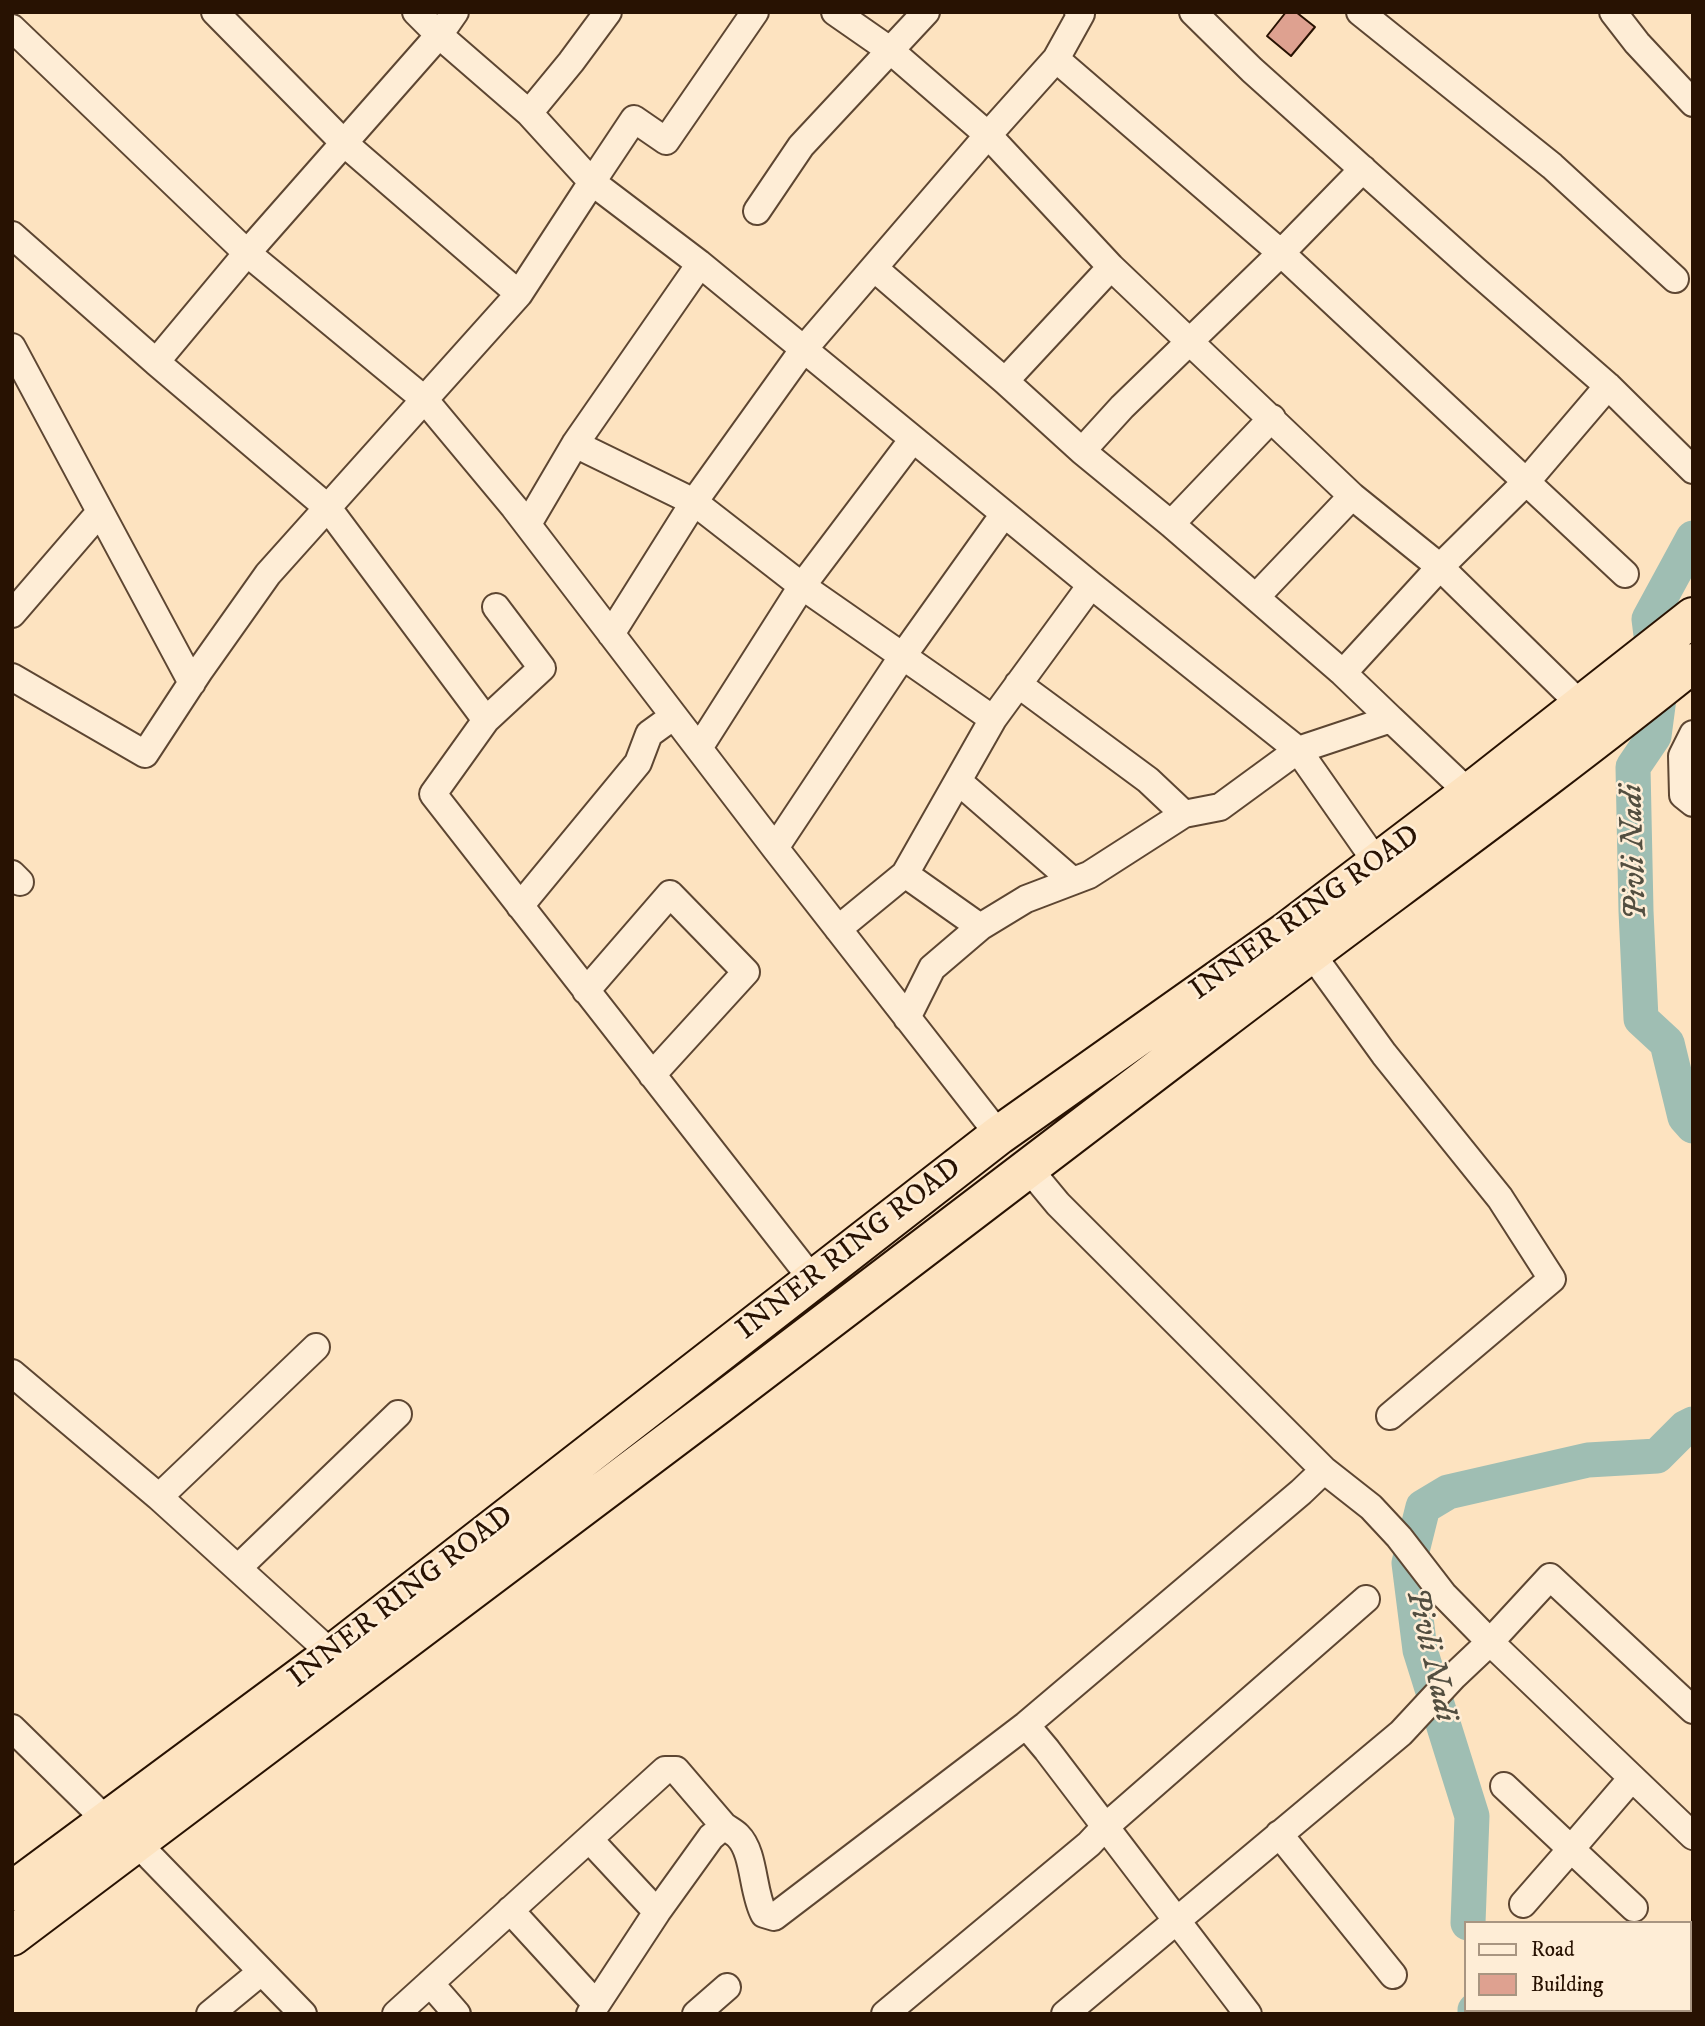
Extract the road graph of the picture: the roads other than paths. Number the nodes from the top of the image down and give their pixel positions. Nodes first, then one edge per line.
1 (215, 12) edge
2 (416, 12) edge
3 (455, 12) edge
4 (608, 12) edge
5 (755, 12) edge
6 (835, 12) edge
7 (926, 12) edge
8 (1194, 12) edge
9 (1360, 12) edge
10 (1613, 12) edge
11 (1080, 15) edge
12 (12, 28) edge
13 (439, 35) junction
14 (891, 51) junction
15 (1056, 59) junction
16 (1693, 103) edge
17 (529, 113) junction
18 (988, 135) junction
19 (344, 143) junction
20 (1363, 169) junction
21 (592, 182) junction
22 (757, 211) dead end
23 (12, 235) edge
24 (247, 253) junction
25 (1281, 253) junction
26 (700, 264) junction
27 (1111, 267) junction
28 (874, 268) junction
29 (1675, 279) dead end
30 (519, 294) junction
31 (1191, 342) junction
32 (12, 348) edge
33 (803, 350) junction
34 (156, 362) junction
35 (1005, 381) junction
36 (1608, 386) junction
37 (424, 399) junction
38 (1272, 418) junction
39 (913, 439) junction
40 (575, 444) junction
41 (1082, 451) junction
42 (1693, 470) edge
43 (1527, 481) junction
44 (1352, 496) junction
45 (694, 502) junction
46 (328, 508) junction
47 (100, 512) junction
48 (1004, 514) junction
49 (528, 524) junction
50 (1171, 524) junction
51 (1440, 567) junction
52 (1625, 573) dead end
53 (1091, 584) junction
54 (802, 586) junction
55 (1256, 597) junction
56 (496, 607) dead end
57 (12, 614) edge
58 (1687, 621) edge
59 (611, 634) junction
60 (902, 657) junction
61 (1693, 663) edge
62 (1343, 673) junction
63 (12, 677) edge
64 (192, 683) junction
65 (1018, 684) junction
66 (1581, 705) junction
67 (674, 716) junction
68 (993, 719) junction
69 (1391, 719) junction
70 (486, 720) junction
71 (1693, 734) edge
72 (699, 748) junction
73 (1298, 750) junction
74 (958, 781) junction
75 (1469, 793) junction
76 (1693, 803) edge
77 (1184, 814) junction
78 (775, 848) junction
79 (1377, 863) junction
80 (905, 874) junction
81 (1073, 881) junction
82 (520, 906) junction
83 (980, 927) junction
84 (838, 929) junction
85 (1311, 953) junction
86 (586, 991) junction
87 (907, 1018) junction
88 (652, 1075) junction
89 (999, 1135) junction
90 (1029, 1169) junction
91 (812, 1279) junction
92 (316, 1347) dead end
93 (12, 1373) edge
94 (398, 1414) dead end
95 (1390, 1416) dead end
96 (1324, 1470) junction
97 (159, 1497) junction
98 (238, 1568) junction
99 (1366, 1599) dead end
100 (1490, 1642) junction
101 (332, 1654) junction
102 (1693, 1710) edge
103 (1026, 1725) junction
104 (12, 1728) edge
105 (1632, 1778) junction
106 (1504, 1786) dead end
107 (106, 1820) junction
108 (724, 1826) junction
109 (1105, 1827) junction
110 (1279, 1834) junction
111 (1693, 1836) edge
112 (590, 1840) junction
113 (137, 1843) junction
114 (1572, 1849) junction
115 (12, 1891) edge
116 (1523, 1904) dead end
117 (1634, 1908) dead end
118 (510, 1909) junction
119 (657, 1912) junction
120 (1176, 1920) junction
121 (12, 1936) edge
122 (261, 1972) junction
123 (1393, 1975) dead end
124 (430, 1983) junction
125 (727, 1987) dead end
126 (593, 2009) edge
127 (1074, 2011) edge
128 (210, 2014) edge
129 (303, 2014) edge
130 (396, 2014) edge
131 (457, 2014) edge
132 (696, 2014) edge
133 (885, 2014) edge
134 (1248, 2014) edge

1 - 19 street
2 - 13 street
3 - 13 street
4 - 17 street
5 - 21 street
6 - 14 street
7 - 14 street
8 - 20 street
9 - 29 street
10 - 16 street
11 - 15 street
12 - 24 street
13 - 17 street
13 - 19 street
14 - 18 street
14 - 22 street
15 - 18 street
15 - 25 street
17 - 21 street
18 - 27 street
18 - 28 street
19 - 24 street
19 - 30 street
20 - 25 street
20 - 36 street
21 - 26 street
21 - 30 street
23 - 34 street
24 - 34 street
24 - 37 street
25 - 31 street
25 - 43 street
26 - 33 street
26 - 40 street
27 - 31 street
27 - 35 street
28 - 33 street
28 - 35 street
30 - 37 street
31 - 38 street
31 - 41 street
32 - 47 street
33 - 39 street
33 - 45 street
34 - 46 street
35 - 41 street
36 - 42 street
36 - 43 street
37 - 46 street
37 - 49 street
38 - 44 street
38 - 50 street
39 - 48 street
39 - 54 street
40 - 45 street
40 - 49 street
41 - 50 street
43 - 51 street
43 - 52 street
44 - 51 street
44 - 55 street
45 - 54 street
45 - 59 street
46 - 64 street
46 - 70 street
47 - 57 street
47 - 64 street
48 - 53 street
48 - 60 street
49 - 59 street
50 - 55 street
51 - 62 street
51 - 66 street
53 - 65 street
53 - 73 street
54 - 60 street
54 - 72 street
55 - 62 street
56 - 70 street
58 - 66 highway, INNER RING ROAD
59 - 67 street
60 - 68 street
60 - 78 street
61 - 85 highway, INNER RING ROAD
62 - 69 street
63 - 64 street
65 - 68 street
65 - 77 street
66 - 75 highway, INNER RING ROAD
67 - 72 street
67 - 82 street
68 - 74 street
69 - 73 street
69 - 75 street
70 - 82 street
71 - 76 street
72 - 78 street
73 - 77 street
73 - 79 street
74 - 80 street
74 - 81 street
75 - 79 highway, INNER RING ROAD
77 - 81 street
78 - 84 street
79 - 89 highway, INNER RING ROAD
80 - 83 street
80 - 84 street
81 - 83 street
82 - 86 street
83 - 87 street
84 - 87 street
85 - 90 highway, INNER RING ROAD
85 - 95 street
86 - 88 street
86 - 88 street
87 - 89 street
88 - 91 street
89 - 91 highway, INNER RING ROAD
90 - 96 street
90 - 113 highway, INNER RING ROAD
91 - 101 highway, INNER RING ROAD
92 - 97 street
93 - 97 street
94 - 98 street
96 - 100 street
96 - 103 street
97 - 98 street
98 - 101 street
99 - 109 street
100 - 102 street
100 - 105 street
100 - 110 street
101 - 107 highway, INNER RING ROAD
103 - 108 street
103 - 109 street
104 - 107 street
105 - 111 street
105 - 114 street
106 - 114 street
107 - 113 street
107 - 115 highway, INNER RING ROAD
108 - 112 street
108 - 119 street
109 - 120 street
109 - 133 street
110 - 120 street
110 - 123 street
112 - 118 street
112 - 119 street
113 - 121 highway, INNER RING ROAD
113 - 122 street
114 - 116 street
114 - 117 street
118 - 124 street
118 - 126 street
119 - 126 street
120 - 127 street
120 - 134 street
122 - 128 street
122 - 129 street
124 - 130 street
124 - 131 street
125 - 132 street

